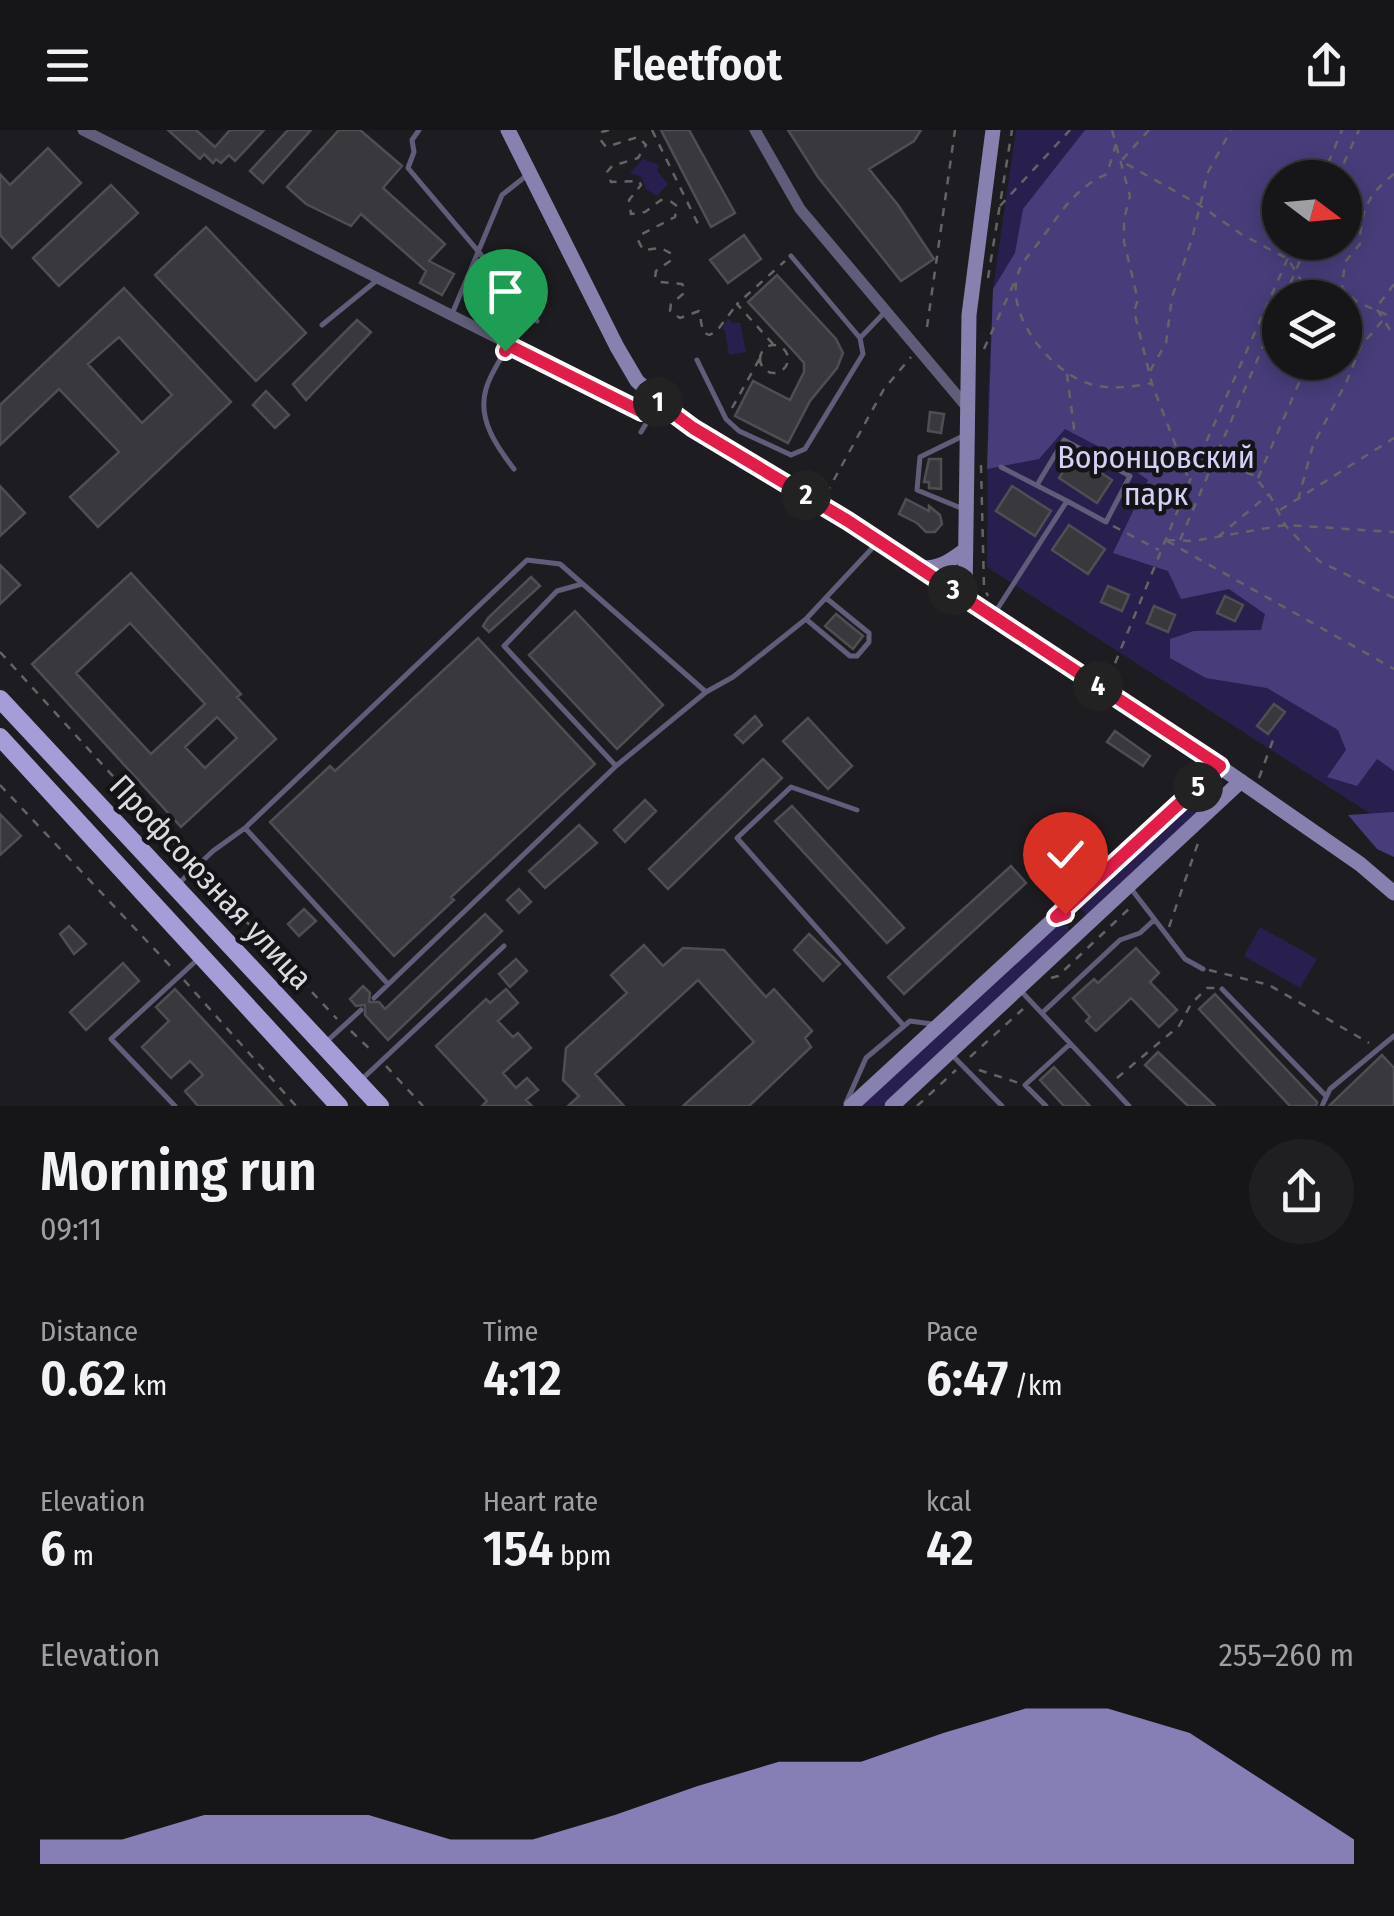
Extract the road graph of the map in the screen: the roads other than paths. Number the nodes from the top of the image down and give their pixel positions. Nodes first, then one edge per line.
1 (83, 130) edge
2 (419, 130) edge
3 (508, 130) edge
4 (755, 130) edge
5 (993, 130) edge
6 (530, 172) junction
7 (478, 251) junction
8 (791, 256) road end
9 (379, 280) junction
10 (885, 312) junction
11 (451, 316) junction
12 (537, 321) dead end
13 (322, 325) dead end
14 (860, 338) junction
15 (508, 345) junction
16 (697, 360) dead end
17 (658, 402) junction
18 (966, 406) junction
19 (641, 432) dead end
20 (966, 434) junction
21 (1001, 468) road end
22 (514, 469) dead end
23 (1037, 485) junction
24 (1067, 502) junction
25 (965, 510) junction
26 (878, 541) junction
27 (965, 550) junction
28 (919, 568) junction
29 (582, 584) junction
30 (826, 598) junction
31 (964, 598) junction
32 (995, 612) junction
33 (806, 619) junction
34 (706, 692) junction
35 (0, 698) edge
36 (0, 737) edge
37 (616, 766) junction
38 (1220, 766) junction
39 (1241, 781) junction
40 (857, 810) dead end
41 (245, 828) junction
42 (1360, 864) junction
43 (1394, 881) edge
44 (175, 888) junction
45 (1133, 892) junction
46 (1394, 893) edge
47 (1056, 917) junction
48 (1154, 920) junction
49 (1073, 937) junction
50 (504, 946) dead end
51 (200, 957) junction
52 (1203, 968) road end
53 (388, 984) junction
54 (1222, 989) road end
55 (1025, 995) junction
56 (374, 998) dead end
57 (361, 1010) dead end
58 (1042, 1013) junction
59 (907, 1024) junction
60 (940, 1025) junction
61 (1393, 1040) edge
62 (1070, 1044) junction
63 (322, 1045) junction
64 (949, 1052) junction
65 (358, 1083) junction
66 (1326, 1096) junction
67 (174, 1106) edge
68 (339, 1106) edge
69 (380, 1106) edge
70 (848, 1106) edge
71 (892, 1106) edge
72 (1002, 1106) edge
73 (1046, 1106) edge
74 (1129, 1106) edge
75 (1322, 1106) edge

1 - 9 street
2 - 7 lane
3 - 6 street
4 - 10 street
5 - 18 street
6 - 7 lane
6 - 17 street
7 - 11 lane
7 - 12 lane
8 - 14 lane
9 - 11 street
9 - 13 lane
10 - 14 lane
10 - 18 street
11 - 15 street
14 - 16 lane
15 - 17 street
15 - 22 lane
17 - 19 lane
17 - 26 street
18 - 20 street
20 - 25 street
20 - 25 lane
21 - 23 lane
23 - 24 lane
23 - 24 lane
24 - 32 lane
25 - 27 street
26 - 28 street
26 - 30 lane
27 - 28 street
27 - 31 street
28 - 31 street
29 - 34 lane
29 - 37 lane
29 - 41 lane
30 - 33 lane
30 - 33 lane
31 - 32 street
32 - 38 street
33 - 34 lane
34 - 37 lane
35 - 44 main road, Профсоюзная улица
36 - 51 main road, Профсоюзная улица
37 - 53 lane
38 - 39 street
38 - 47 street
39 - 42 street
39 - 45 street
40 - 59 lane
41 - 44 lane
41 - 53 lane
42 - 43 street
42 - 46 street
44 - 63 main road, Профсоюзная улица
45 - 48 lane
45 - 49 street
47 - 49 street
47 - 60 street
48 - 52 lane
48 - 58 lane
49 - 55 street
50 - 65 lane
51 - 67 lane
51 - 68 main road, Профсоюзная улица
53 - 56 lane
54 - 66 lane
55 - 58 lane
55 - 64 street
57 - 63 lane
58 - 62 lane
59 - 60 lane
59 - 70 lane
60 - 70 street
61 - 66 lane
62 - 73 lane
62 - 74 lane
63 - 65 main road, Профсоюзная улица
64 - 71 street
64 - 72 lane
65 - 69 main road, Профсоюзная улица
66 - 75 lane

